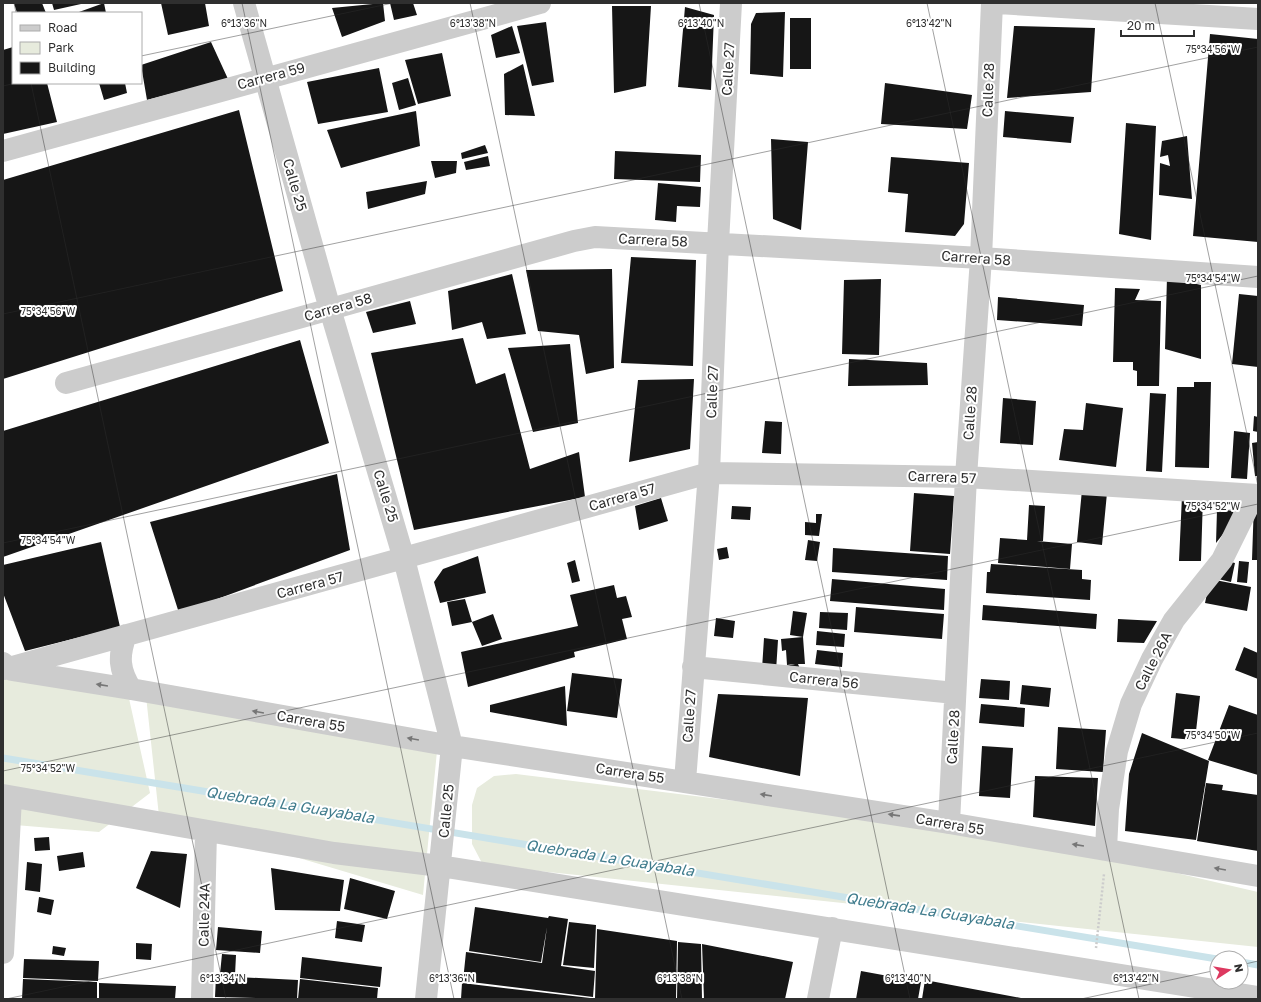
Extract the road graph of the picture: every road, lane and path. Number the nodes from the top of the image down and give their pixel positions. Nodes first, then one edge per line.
1 (244, 3) edge
2 (540, 3) edge
3 (731, 3) edge
4 (992, 3) edge
5 (998, 3) edge
6 (1258, 19) edge
7 (264, 78) junction
8 (3, 151) edge
9 (718, 243) junction
10 (981, 258) junction
11 (1258, 277) edge
12 (330, 309) junction
13 (66, 383) dead end
14 (709, 473) junction
15 (966, 477) junction
16 (1256, 495) edge
17 (404, 559) junction
18 (126, 635) junction
19 (4, 667) edge
20 (692, 667) junction
21 (131, 689) junction
22 (955, 693) junction
23 (451, 750) junction
24 (685, 781) junction
25 (7, 796) edge
26 (949, 823) junction
27 (206, 831) junction
28 (1106, 849) junction
29 (441, 862) junction
30 (1258, 876) edge
31 (1102, 892) dead end
32 (832, 928) junction
33 (1096, 946) dead end
34 (3, 953) edge
35 (1258, 997) edge
36 (202, 999) edge
37 (426, 999) edge
38 (818, 999) edge

1 - 7 street, Calle 25
2 - 7 street, Carrera 59
3 - 9 street, Calle 27
4 - 10 street, Calle 28
5 - 6 street
7 - 8 street, Carrera 59
7 - 12 street, Calle 25
9 - 10 street, Carrera 58
9 - 12 street, Carrera 58
9 - 14 street, Calle 27
10 - 11 street, Carrera 58
10 - 15 street, Calle 28
12 - 13 street, Carrera 58
12 - 17 street, Calle 25
14 - 15 street, Carrera 57
14 - 17 street, Carrera 57
14 - 20 street, Calle 27
15 - 16 street, Carrera 57
15 - 22 street, Calle 28
16 - 28 street, Calle 26A
17 - 18 street, Carrera 57
17 - 23 street, Calle 25
18 - 19 street, Carrera 57
18 - 21 street
21 -> 19 street, Carrera 55
20 - 22 street, Carrera 56
20 - 24 street, Calle 27
23 -> 21 street, Carrera 55
22 - 26 street, Calle 28
23 - 24 street, Carrera 55
23 - 29 street, Calle 25
26 -> 24 street, Carrera 55
25 - 27 street
25 - 34 street
28 -> 26 street, Carrera 55
27 - 29 street
27 - 36 street, Calle 24A
30 -> 28 street, Carrera 55
29 - 32 street
29 - 37 street, Calle 25
31 - 33 path
32 - 35 street
32 - 38 street

